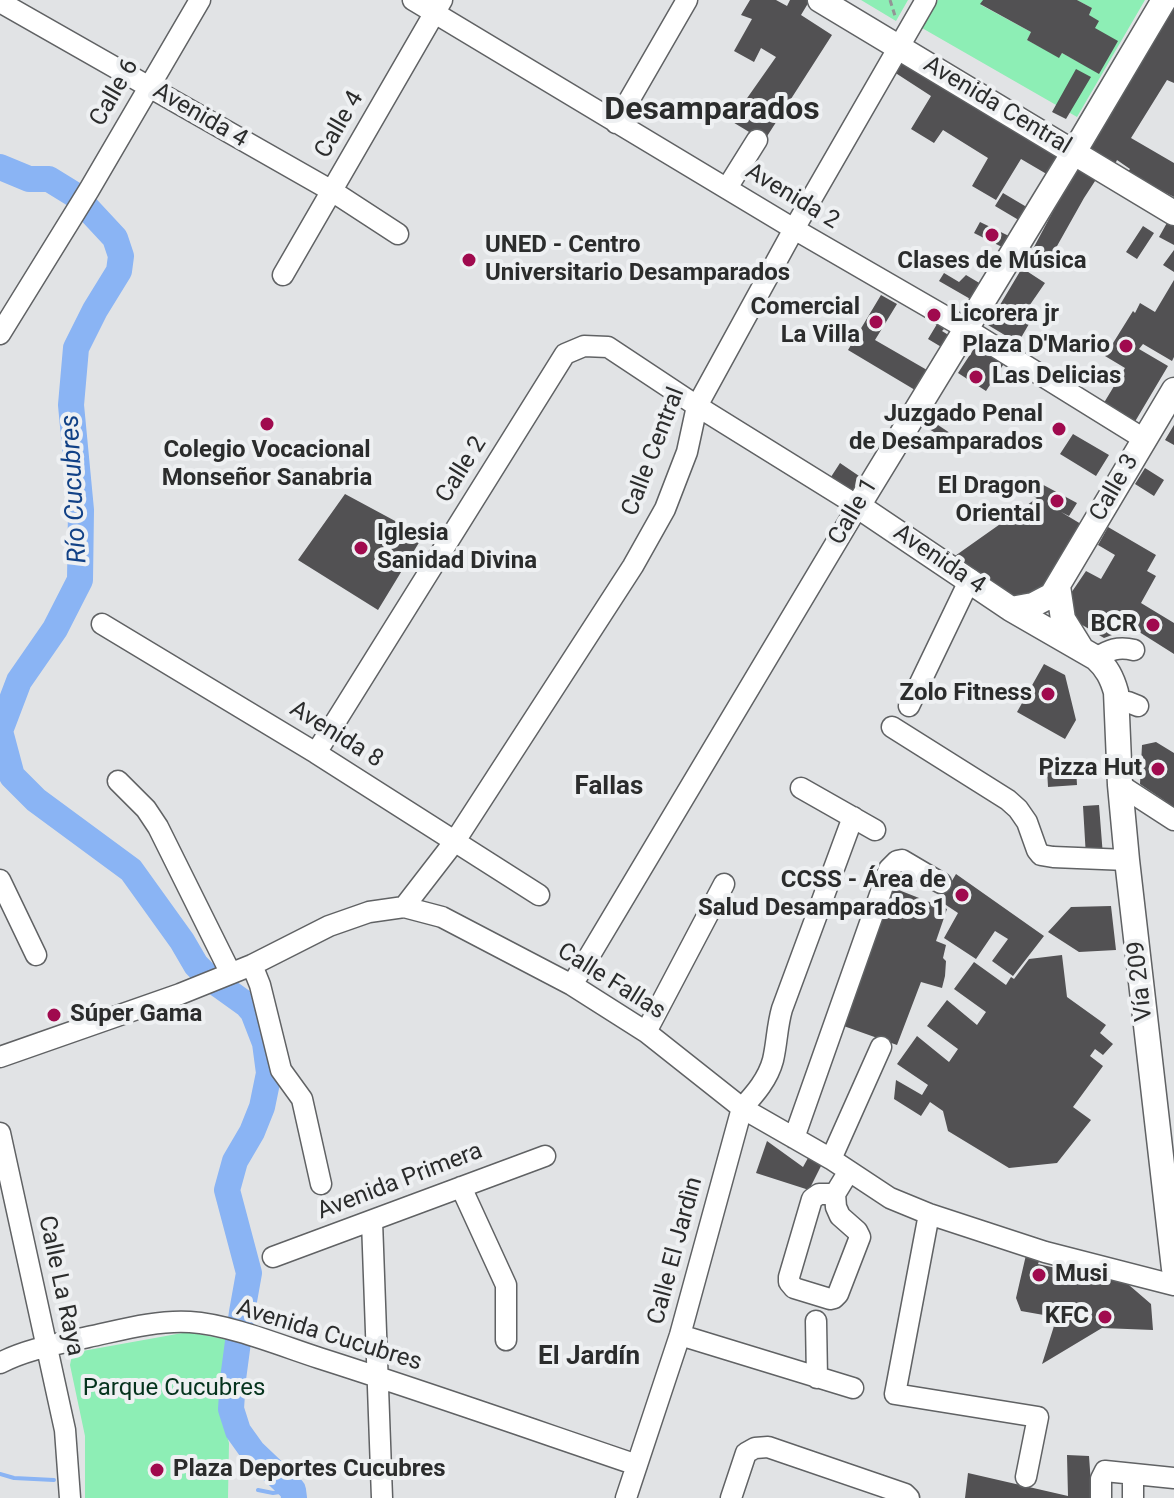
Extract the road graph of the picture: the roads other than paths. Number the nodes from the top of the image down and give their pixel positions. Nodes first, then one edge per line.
1 (200, 0) edge
2 (413, 0) edge
3 (687, 0) edge
4 (820, 0) edge
5 (926, 0) edge
6 (1164, 0) edge
7 (0, 2) edge
8 (438, 6) edge
9 (899, 37) junction
10 (149, 86) junction
11 (616, 123) junction
12 (757, 140) dead end
13 (1074, 152) junction
14 (727, 188) junction
15 (332, 191) junction
16 (1174, 213) edge
17 (794, 229) junction
18 (398, 234) dead end
19 (283, 275) dead end
20 (965, 328) junction
21 (0, 334) edge
22 (584, 346) joint
23 (1174, 390) edge
24 (697, 406) junction
25 (1144, 439) junction
26 (858, 506) junction
27 (970, 579) junction
28 (1058, 586) junction
29 (1011, 609) junction
30 (102, 624) dead end
31 (1109, 657) junction
32 (909, 706) dead end
33 (892, 727) dead end
34 (316, 753) junction
35 (118, 781) dead end
36 (1120, 785) junction
37 (801, 788) dead end
38 (853, 817) junction
39 (1174, 820) edge
40 (875, 830) dead end
41 (455, 841) junction
42 (1127, 860) junction
43 (0, 880) edge
44 (941, 883) dead end
45 (724, 884) dead end
46 (539, 895) dead end
47 (404, 907) junction
48 (36, 955) dead end
49 (252, 965) junction
50 (227, 973) junction
51 (572, 985) junction
52 (646, 1032) junction
53 (881, 1047) dead end
54 (0, 1057) edge
55 (742, 1108) junction
56 (0, 1133) edge
57 (794, 1138) junction
58 (545, 1156) dead end
59 (831, 1159) junction
60 (849, 1171) junction
61 (321, 1184) dead end
62 (461, 1187) junction
63 (835, 1194) junction
64 (929, 1214) junction
65 (372, 1221) junction
66 (273, 1257) dead end
67 (1174, 1269) edge
68 (1174, 1285) edge
69 (816, 1321) dead end
70 (680, 1335) junction
71 (506, 1340) dead end
72 (46, 1347) junction
73 (0, 1363) edge
74 (378, 1377) junction
75 (817, 1378) junction
76 (853, 1388) dead end
77 (637, 1465) junction
78 (1133, 1474) junction
79 (1026, 1477) dead end
80 (1174, 1478) edge
81 (70, 1498) edge
82 (382, 1498) edge
83 (626, 1498) edge
84 (731, 1498) edge
85 (909, 1498) edge
86 (1101, 1498) edge
87 (1133, 1498) edge

1 - 10 street, Calle 6
2 - 8 street, Avenida 2
3 - 11 street
4 - 9 main road, Avenida Central
5 - 9 street, Calle Central
6 - 13 main road, Calle 1
7 - 10 street, Avenida 4
8 - 11 street, Avenida 2
8 - 15 street, Calle 4
9 - 13 main road, Avenida Central
9 - 17 street, Calle Central
10 - 15 street, Avenida 4
10 - 21 street, Calle 6
11 - 14 street, Avenida 2
12 - 14 street
13 - 16 main road, Avenida Central
13 - 20 main road, Calle 1
14 - 17 street, Avenida 2
15 - 18 street, Avenida 4
15 - 19 street, Calle 4
17 - 20 street, Avenida 2
17 - 24 street, Calle Central
20 - 25 street, Avenida 2
20 - 26 main road, Calle 1
22 - 24 street, Avenida 4
22 - 34 street, Calle 2
23 - 25 main road, Calle 3
24 - 26 street, Avenida 4
24 - 41 street, Calle Central
25 - 28 main road, Calle 3
26 - 27 main road, Avenida 4
26 - 51 street, Calle 1
27 - 29 main road, Avenida 4
27 - 32 street
28 - 29 main road
28 - 31 main road
29 - 31 main road, Avenida 4
30 - 34 street, Avenida 8
31 - 36 main road, Vía 209
33 - 42 street
34 - 41 street, Avenida 8
35 - 50 street
36 - 39 street
36 - 42 main road, Vía 209
37 - 38 street
38 - 40 street
38 - 55 street
41 - 46 street, Avenida 8
41 - 47 street, Calle Central
42 - 67 main road, Vía 209
43 - 48 street
44 - 57 street
45 - 52 street
47 - 49 street, Calle Fallas
47 - 51 street, Calle Fallas
49 - 50 street, Calle Fallas
49 - 61 street
50 - 54 street, Calle Fallas
51 - 52 street, Calle Fallas
52 - 55 street, Calle Fallas
53 - 59 street
55 - 57 street, Calle Fallas
55 - 70 street, Calle El Jardìn
56 - 72 street, Calle La Raya
57 - 59 street, Calle Fallas
58 - 62 street, Avenida Primera
59 - 60 street, Calle Fallas
60 - 63 street
60 - 64 street, Calle Fallas
62 - 65 street, Avenida Primera
62 - 71 street
63 - 63 street
64 - 68 street, Calle Fallas
64 - 79 street
65 - 66 street, Avenida Primera
65 - 74 street
69 - 75 street
70 - 75 street
70 - 77 street, Calle El Jardìn
72 - 73 street, Avenida Cucubres
72 - 74 street, Avenida Cucubres
72 - 81 street, Calle La Raya
74 - 77 street, Avenida Cucubres
74 - 82 street
75 - 76 street
77 - 83 street, Calle El Jardìn
78 - 80 street
78 - 86 street
78 - 87 street
84 - 85 street

